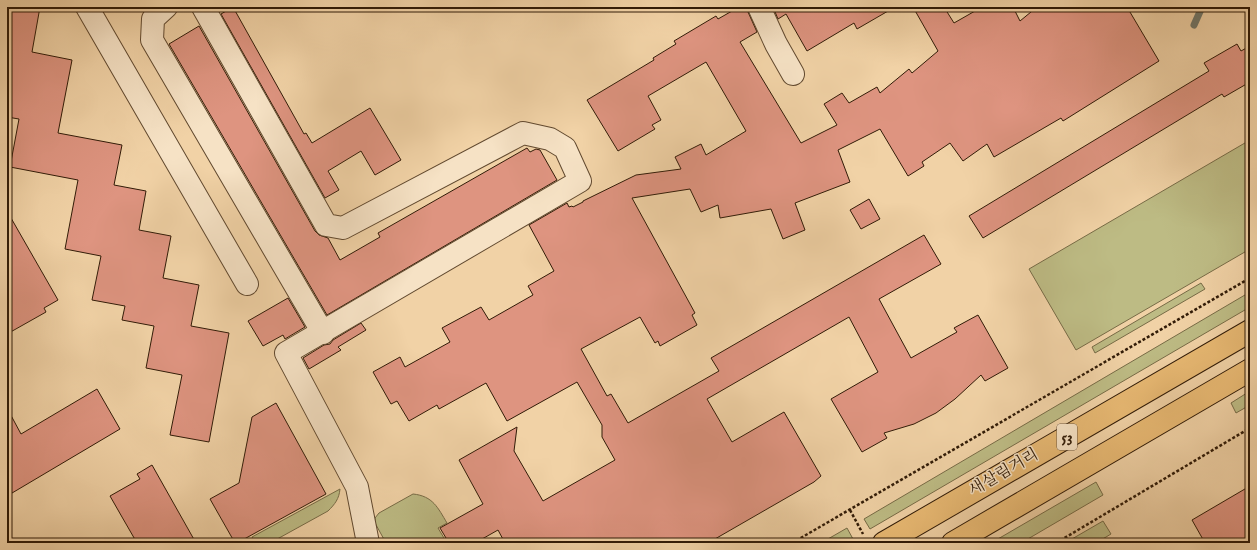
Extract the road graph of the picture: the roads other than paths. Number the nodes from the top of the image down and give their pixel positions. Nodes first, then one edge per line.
1 (87, 7) edge
2 (166, 7) edge
3 (203, 7) edge
4 (759, 7) edge
5 (793, 74) dead end
6 (246, 284) dead end
7 (1250, 331) edge
8 (323, 333) junction
9 (1250, 370) edge
10 (874, 540) edge
11 (368, 543) edge
12 (953, 543) edge

1 - 6 street
2 - 8 street
3 - 8 street
4 - 5 street
7 - 10 main road, 새살림거리 / 53
8 - 11 street
9 - 12 main road, 53

